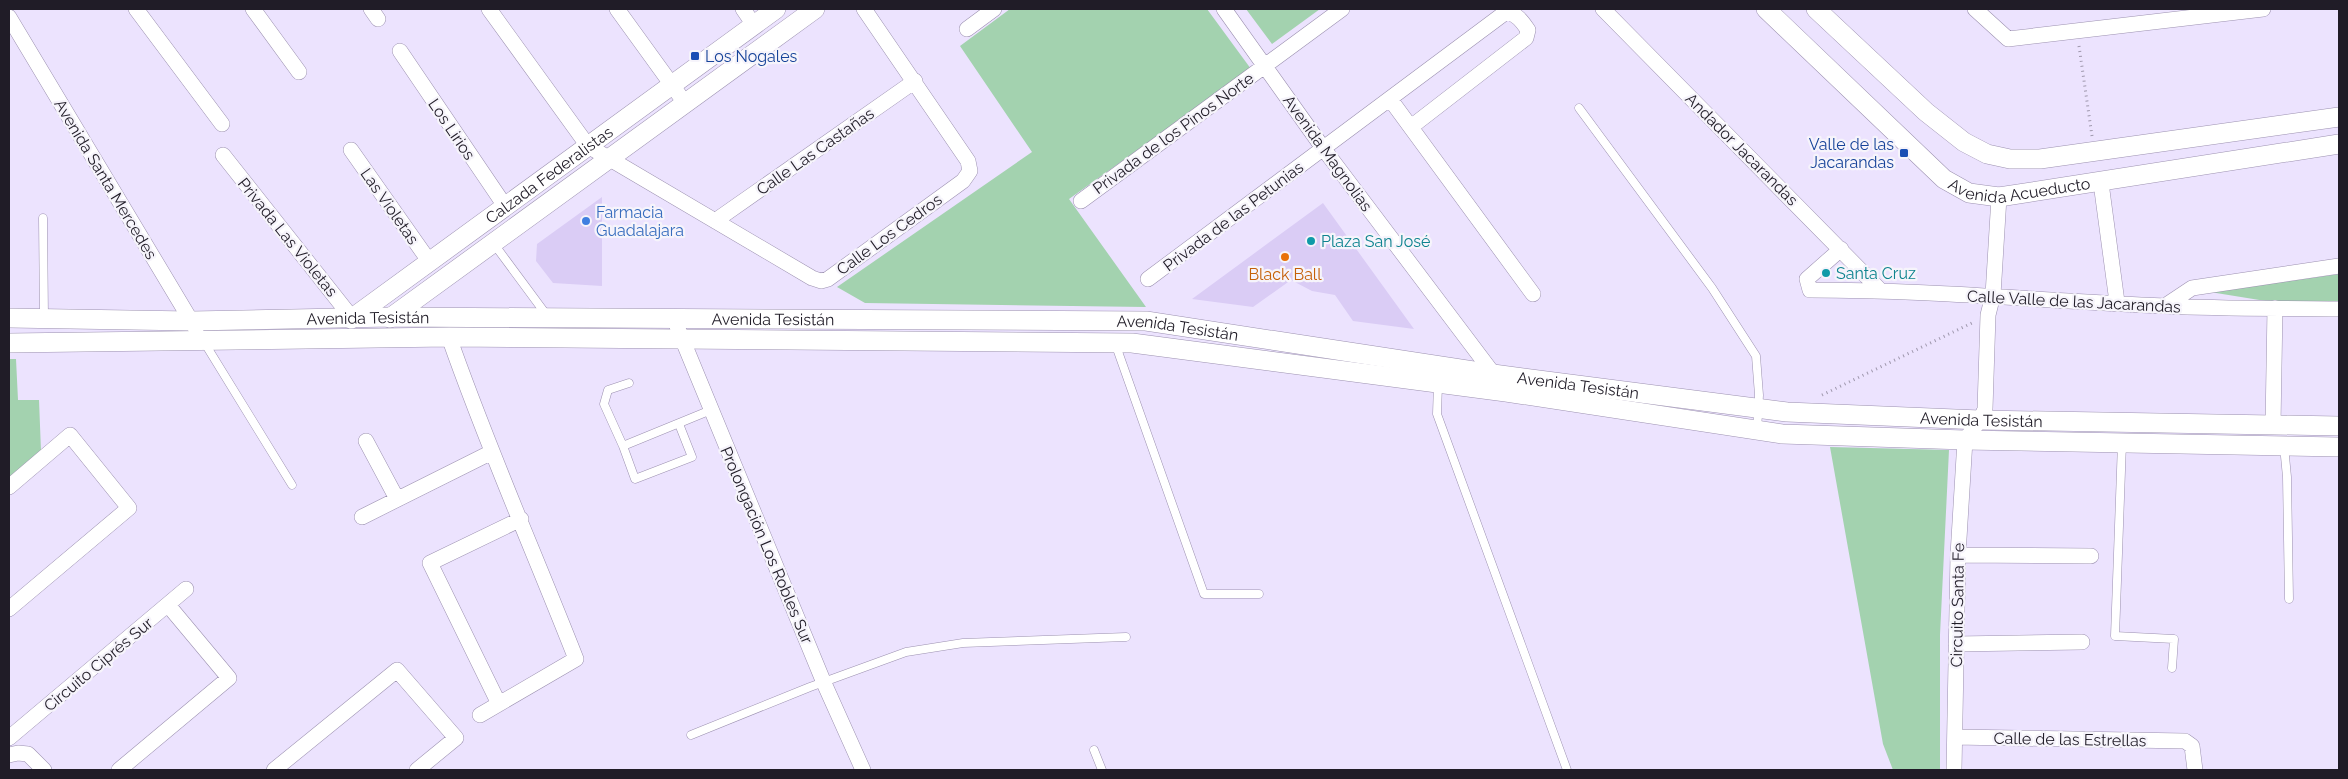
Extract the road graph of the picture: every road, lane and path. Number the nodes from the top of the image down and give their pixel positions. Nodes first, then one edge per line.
1 (136, 9) edge
2 (252, 9) edge
3 (489, 9) edge
4 (617, 9) edge
5 (743, 9) edge
6 (776, 9) edge
7 (815, 9) edge
8 (864, 9) edge
9 (994, 9) edge
10 (1224, 9) edge
11 (1342, 9) edge
12 (1603, 9) edge
13 (1766, 9) edge
14 (1816, 9) edge
15 (1975, 9) edge
16 (2263, 9) edge
17 (9, 17) edge
18 (754, 24) junction
19 (967, 29) dead end
20 (2077, 30) junction
21 (400, 51) dead end
22 (1264, 65) junction
23 (299, 72) dead end
24 (915, 81) junction
25 (672, 84) junction
26 (1390, 99) junction
27 (685, 103) junction
28 (1579, 108) dead end
29 (2339, 118) edge
30 (222, 124) dead end
31 (1411, 127) junction
32 (2339, 144) edge
33 (588, 146) junction
34 (1323, 148) junction
35 (351, 150) dead end
36 (2094, 152) junction
37 (223, 156) dead end
38 (610, 158) junction
39 (2101, 183) junction
40 (1999, 198) junction
41 (1080, 201) dead end
42 (505, 206) junction
43 (43, 218) dead end
44 (715, 221) junction
45 (492, 242) junction
46 (1841, 249) junction
47 (429, 261) junction
48 (2339, 266) edge
49 (1148, 279) dead end
50 (1880, 290) junction
51 (1533, 294) dead end
52 (1993, 295) junction
53 (2117, 302) junction
54 (2165, 306) junction
55 (2275, 308) junction
56 (2339, 309) edge
57 (1988, 315) junction
58 (391, 317) junction
59 (9, 318) edge
60 (352, 318) junction
61 (549, 318) junction
62 (44, 319) junction
63 (674, 319) junction
64 (962, 320) junction
65 (191, 321) junction
66 (449, 337) junction
67 (362, 338) junction
68 (322, 339) junction
69 (681, 339) junction
70 (963, 341) junction
71 (204, 342) junction
72 (1115, 342) junction
73 (9, 343) edge
74 (1494, 374) junction
75 (629, 382) dead end
76 (1438, 384) junction
77 (1506, 392) junction
78 (1818, 397) dead end
79 (1759, 409) junction
80 (711, 410) junction
81 (1980, 420) junction
82 (679, 424) junction
83 (2273, 424) junction
84 (2339, 426) edge
85 (1757, 431) junction
86 (1965, 440) junction
87 (366, 441) dead end
88 (2122, 443) junction
89 (623, 446) junction
90 (2284, 446) junction
91 (2339, 447) edge
92 (492, 452) junction
93 (292, 485) dead end
94 (9, 486) edge
95 (397, 499) junction
96 (362, 516) dead end
97 (521, 519) junction
98 (1958, 555) junction
99 (2091, 556) dead end
100 (186, 589) dead end
101 (1259, 594) dead end
102 (2289, 599) dead end
103 (168, 605) junction
104 (9, 609) edge
105 (1126, 637) dead end
106 (2082, 642) dead end
107 (1956, 644) junction
108 (2172, 668) dead end
109 (824, 683) junction
110 (499, 704) junction
111 (480, 715) dead end
112 (691, 735) dead end
113 (1955, 737) junction
114 (9, 738) edge
115 (1094, 750) dead end
116 (9, 755) edge
117 (44, 770) edge
118 (119, 770) edge
119 (274, 770) edge
120 (417, 770) edge
121 (863, 770) edge
122 (1102, 770) edge
123 (1567, 770) edge
124 (1954, 770) edge
125 (2194, 770) edge

1 - 30 street
2 - 23 street
3 - 33 street
4 - 25 street
5 - 18 street
6 - 18 street, Calzada Federalistas
7 - 27 street, Calzada Federalistas
8 - 24 street, Calle Los Cedros
9 - 19 street
10 - 22 street, Avenida Magnolias
11 - 22 street
12 - 46 street, Andador Jacarandas
13 - 40 street, Avenida Acueducto
14 - 36 street, Avenida Acueducto
15 - 20 street
16 - 20 street
17 - 65 street, Avenida Santa Mercedes
18 - 25 street, Calzada Federalistas
20 - 36 path
21 - 42 street, Los Lirios
22 - 34 street, Avenida Magnolias
22 - 41 street, Privada de los Pinos Norte
24 - 44 street, Calle Las Castañas
24 - 44 street, Calle Los Cedros
25 - 27 street
25 - 33 street, Calzada Federalistas
26 - 31 street
26 - 31 street, Privada de las Petunias
26 - 34 street, Privada de las Petunias
27 - 38 street, Calzada Federalistas
28 - 79 lane
29 - 36 street, Avenida Acueducto
31 - 51 street
32 - 39 street, Avenida Acueducto
33 - 38 street, Calle Los Cedros
33 - 42 street, Calzada Federalistas
34 - 49 street, Privada de las Petunias
34 - 74 street, Avenida Magnolias
35 - 47 street, Las Violetas
37 - 60 street, Privada Las Violetas
38 - 44 street, Calle Los Cedros
38 - 45 street, Calzada Federalistas
39 - 40 street, Avenida Acueducto
39 - 53 street
40 - 52 street
42 - 47 street, Calzada Federalistas
43 - 62 lane
45 - 58 street, Calzada Federalistas
45 - 61 lane
46 - 50 street, Andador Jacarandas
46 - 50 street, Calle Valle de las Jacarandas
47 - 60 street, Calzada Federalistas
48 - 54 street
50 - 52 street, Calle Valle de las Jacarandas
52 - 53 street, Calle Valle de las Jacarandas
52 - 57 street
53 - 54 street, Calle Valle de las Jacarandas
54 - 55 street, Calle Valle de las Jacarandas
55 - 56 street, Calle Valle de las Jacarandas
55 - 83 street
57 - 78 path
57 - 81 street
58 - 60 street, Avenida Tesistán
58 - 61 street, Avenida Tesistán
58 - 67 street, Calzada Federalistas
59 - 62 street, Avenida Tesistán
60 - 65 street, Avenida Tesistán
60 - 68 street, Calzada Federalistas
61 - 63 street, Avenida Tesistán
62 - 65 street, Avenida Tesistán
63 - 64 street, Avenida Tesistán
63 - 69 street, Prolongación Los Robles Sur
64 - 70 street
64 - 74 street, Avenida Tesistán
65 - 71 street, Avenida Santa Mercedes
66 - 67 street, Avenida Tesistán
66 - 69 street, Avenida Tesistán
66 - 92 street
67 - 68 street, Avenida Tesistán
68 - 71 street, Avenida Tesistán
69 - 70 street, Avenida Tesistán
69 - 80 street, Prolongación Los Robles Sur
70 - 72 street, Avenida Tesistán
71 - 73 street, Avenida Tesistán
71 - 93 lane
72 - 76 street, Avenida Tesistán
72 - 101 lane
74 - 77 street, Avenida Magnolias
74 - 79 street, Avenida Tesistán
75 - 89 lane
76 - 77 street, Avenida Tesistán
76 - 123 lane
77 - 85 street, Avenida Tesistán
79 - 81 street, Avenida Tesistán
79 - 85 lane
80 - 82 lane
80 - 109 street, Prolongación Los Robles Sur
81 - 83 street, Avenida Tesistán
81 - 86 street
82 - 89 lane
82 - 89 lane
83 - 84 street, Avenida Tesistán
85 - 86 street, Avenida Tesistán
86 - 88 street, Avenida Tesistán
86 - 98 street, Circuito Santa Fe
87 - 95 street
88 - 90 street, Avenida Tesistán
88 - 108 lane
90 - 91 street, Avenida Tesistán
90 - 102 lane
92 - 95 street
92 - 97 street
94 - 104 street
95 - 96 street
97 - 110 street
97 - 110 street
98 - 99 street
98 - 107 street, Circuito Santa Fe
100 - 103 street, Circuito Ciprés Sur
103 - 114 street, Circuito Ciprés Sur
103 - 118 street
105 - 109 lane
106 - 107 street
107 - 113 street, Circuito Santa Fe
109 - 112 lane
109 - 121 street, Prolongación Los Robles Sur
110 - 111 street
113 - 124 street, Circuito Santa Fe
113 - 125 street, Calle de las Estrellas
115 - 122 lane
116 - 117 street
119 - 120 street

